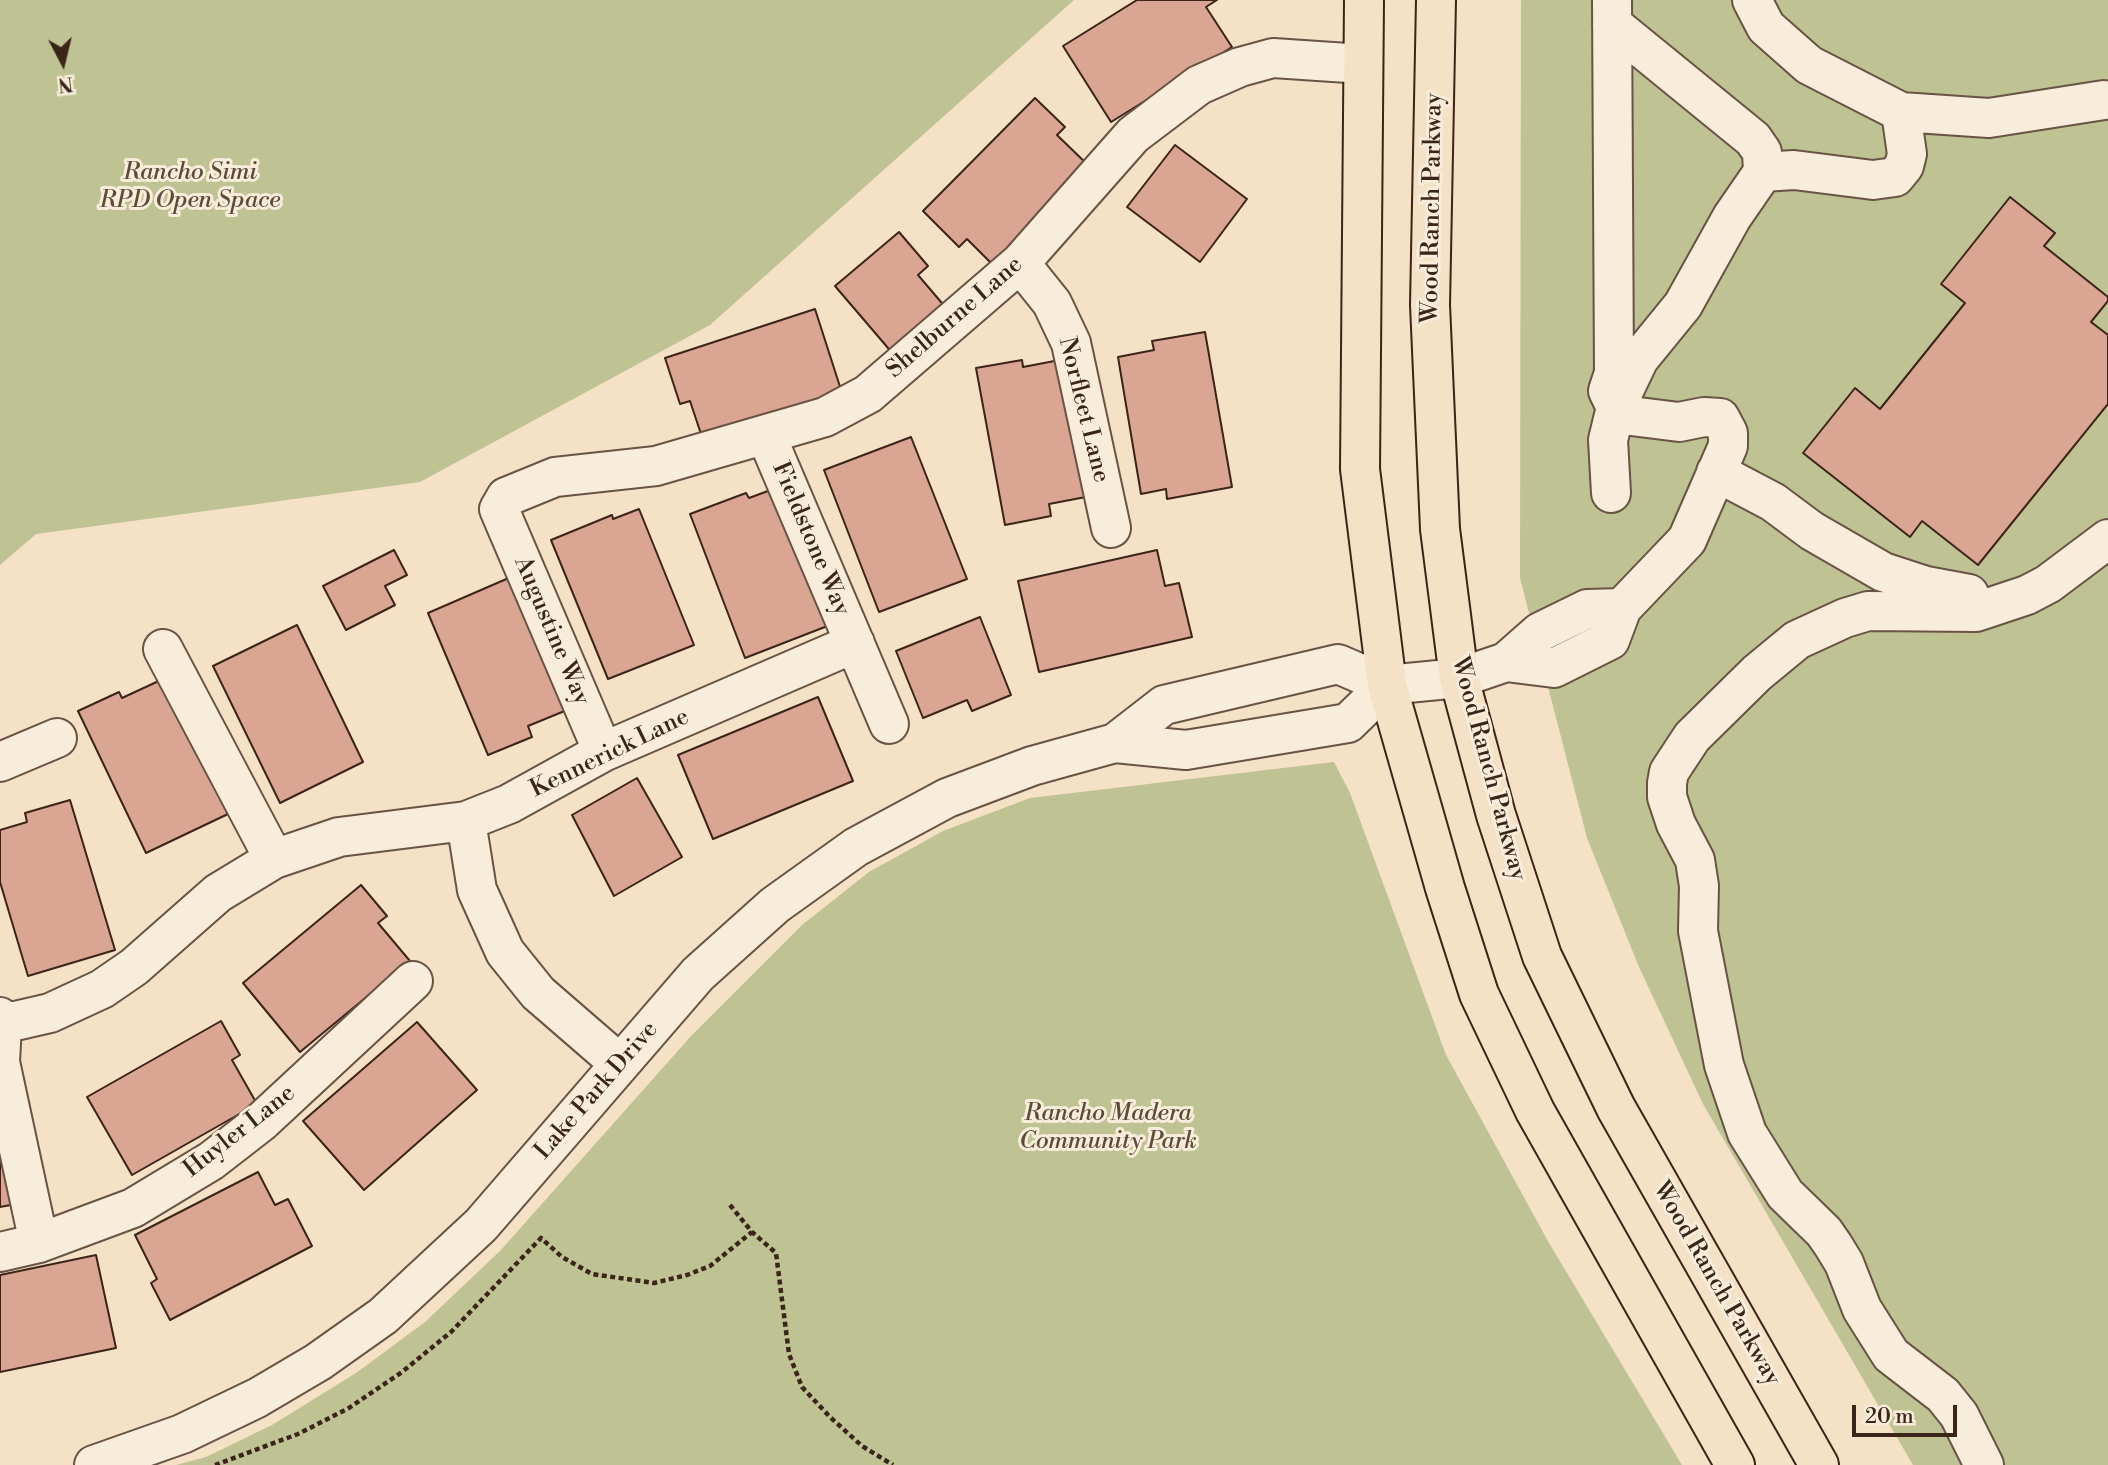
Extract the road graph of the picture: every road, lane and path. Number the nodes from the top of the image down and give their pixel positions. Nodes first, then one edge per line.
1 (1364, 0) edge
2 (1436, 0) edge
3 (1752, 0) edge
4 (1612, 12) edge
5 (1363, 64) junction
6 (2104, 100) dead end
7 (1901, 112) junction
8 (1763, 172) junction
9 (1020, 263) junction
10 (1616, 407) junction
11 (766, 435) junction
12 (1716, 472) junction
13 (1611, 493) dead end
14 (499, 509) joint
15 (1111, 528) dead end
16 (2107, 539) edge
17 (2026, 595) junction
18 (855, 643) junction
19 (163, 649) dead end
20 (1459, 678) junction
21 (1387, 685) junction
22 (890, 724) dead end
23 (57, 738) dead end
24 (1115, 743) junction
25 (603, 752) junction
26 (0, 762) edge
27 (466, 821) junction
28 (274, 859) junction
29 (413, 981) dead end
30 (1, 1021) edge
31 (620, 1064) junction
32 (730, 1205) dead end
33 (752, 1232) junction
34 (39, 1242) junction
35 (0, 1252) edge
36 (94, 1465) edge
37 (215, 1465) edge
38 (893, 1465) edge
39 (1734, 1465) edge
40 (1819, 1465) edge
41 (1984, 1465) edge

1 - 5 main road
2 - 20 main road, Wood Ranch Parkway
3 - 7 street
4 - 8 street
4 - 10 street
5 - 9 street, Shelburne Lane
5 - 21 main road
6 - 7 street
7 - 8 street
8 - 10 street
9 - 11 street, Shelburne Lane
9 - 15 street, Norfleet Lane
10 - 12 street
10 - 13 street
11 - 14 street, Shelburne Lane
11 - 18 street, Fieldstone Way
12 - 17 street
12 - 20 street, Lake Park Drive
14 - 25 street, Augustine Way
16 - 17 street
17 - 41 street
18 - 22 street
18 - 25 street, Kennerick Lane
19 - 28 street
20 - 21 street, Lake Park Drive
20 - 40 main road, Wood Ranch Parkway
21 - 24 street, Lake Park Drive
21 - 24 street, Lake Park Drive
21 - 39 main road
23 - 26 street
24 - 31 street, Lake Park Drive
25 - 27 street, Kennerick Lane
27 - 28 street, Kennerick Lane
27 - 31 street
28 - 30 street, Kennerick Lane
29 - 34 street, Huyler Lane
30 - 34 street
31 - 36 street, Lake Park Drive
32 - 33 path
33 - 37 path
33 - 38 path
34 - 35 street, Huyler Lane

